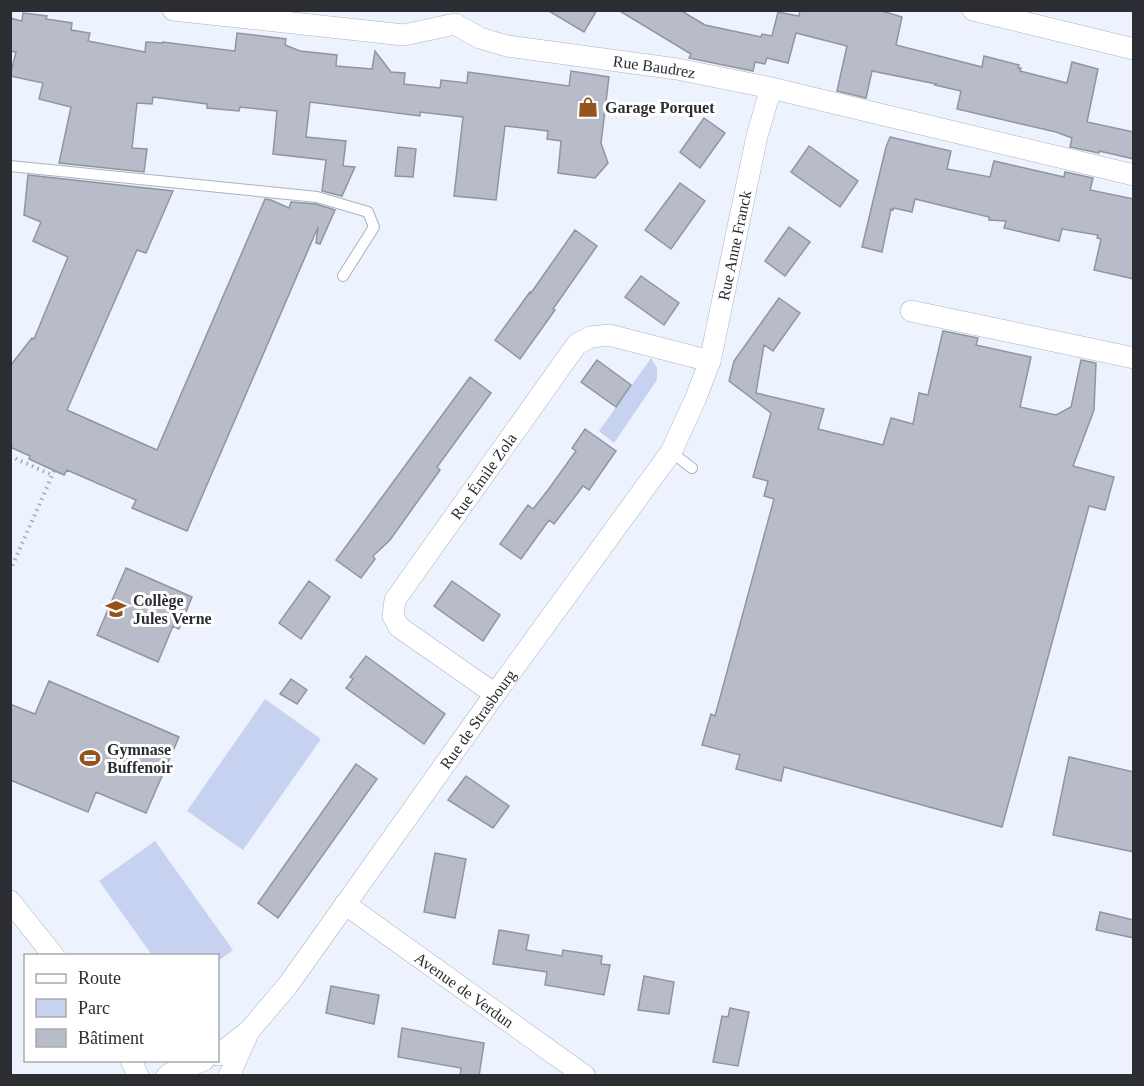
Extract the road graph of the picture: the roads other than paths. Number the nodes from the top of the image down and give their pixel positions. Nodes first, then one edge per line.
1 (173, 10) edge
2 (973, 10) edge
3 (453, 15) edge
4 (1134, 49) edge
5 (771, 88) junction
6 (10, 166) edge
7 (1134, 175) edge
8 (343, 276) dead end
9 (911, 311) dead end
10 (1134, 358) edge
11 (710, 361) junction
12 (695, 400) joint
13 (671, 452) junction
14 (692, 468) dead end
15 (495, 694) junction
16 (10, 901) edge
17 (345, 904) junction
18 (52, 954) edge
19 (249, 1031) junction
20 (219, 1053) edge
21 (132, 1062) edge
22 (200, 1062) edge
23 (138, 1076) edge
24 (166, 1076) edge
25 (229, 1076) edge
26 (585, 1076) edge

1 - 3 street, Rue Baudrez
2 - 4 street
3 - 5 street, Rue Baudrez
5 - 7 street, Rue Baudrez
5 - 11 street, Rue Anne Franck
6 - 8 lane
9 - 10 street
11 - 12 street, Rue Anne Franck
11 - 15 street, Rue Émile Zola
12 - 13 street, Rue de Strasbourg
13 - 14 lane
13 - 15 street, Rue de Strasbourg
15 - 17 street, Rue de Strasbourg
16 - 18 street
17 - 19 street, Rue de Strasbourg
17 - 26 street, Avenue de Verdun
19 - 20 street
19 - 25 street
21 - 23 street
22 - 24 street

